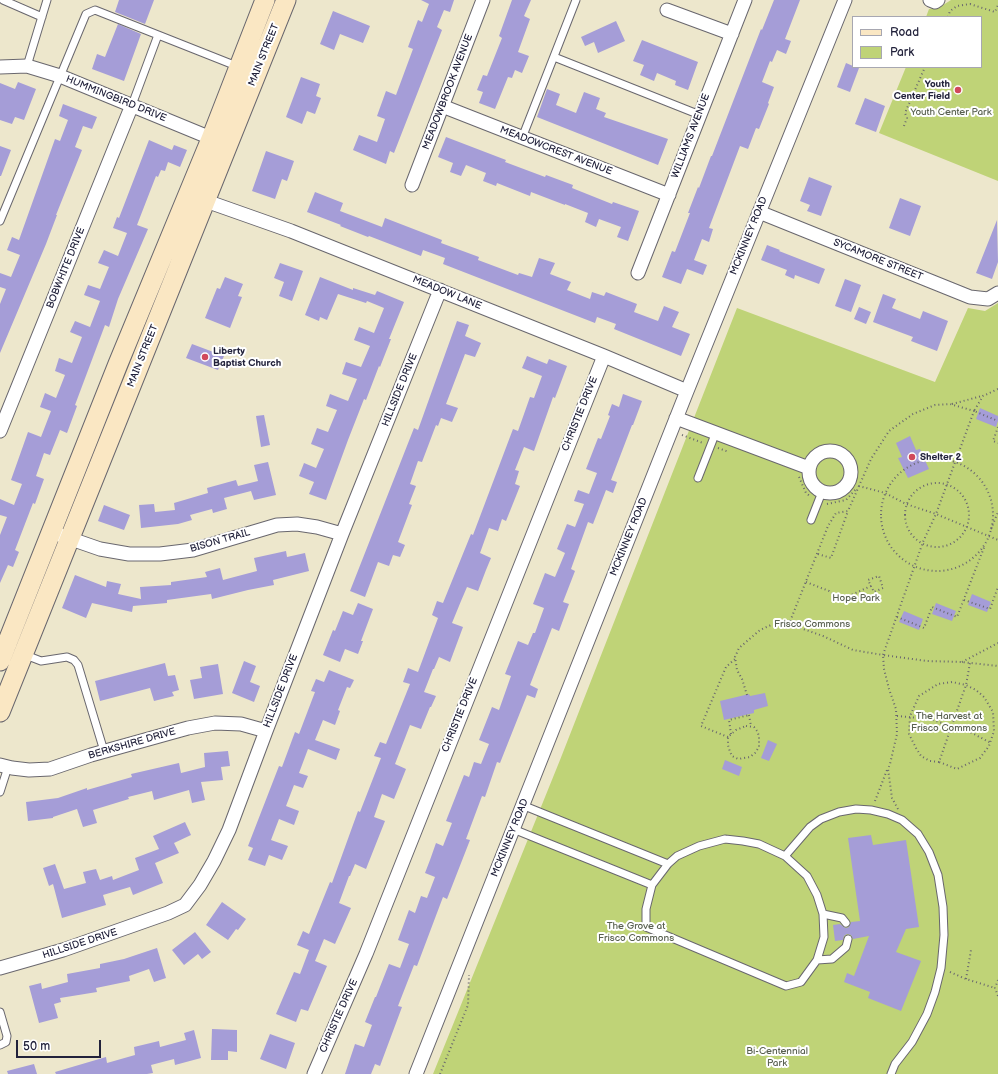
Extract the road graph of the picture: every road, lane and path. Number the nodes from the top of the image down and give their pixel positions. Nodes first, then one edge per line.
1 (3, 0) edge
2 (48, 0) edge
3 (483, 0) edge
4 (576, 0) edge
5 (745, 0) edge
6 (845, 0) edge
7 (261, 1) edge
8 (284, 5) edge
9 (998, 5) edge
10 (667, 10) dead end
11 (948, 16) edge
12 (42, 17) junction
13 (732, 34) junction
14 (158, 35) junction
15 (554, 57) junction
16 (27, 66) junction
17 (239, 67) junction
18 (0, 68) edge
19 (925, 68) edge
20 (60, 76) junction
21 (132, 105) junction
22 (442, 106) junction
23 (700, 115) junction
24 (904, 126) dead end
25 (522, 138) junction
26 (220, 142) junction
27 (412, 185) dead end
28 (669, 195) junction
29 (206, 201) junction
30 (759, 212) junction
31 (0, 220) edge
32 (638, 273) dead end
33 (440, 290) junction
34 (998, 293) edge
35 (604, 356) junction
36 (118, 364) junction
37 (137, 371) junction
38 (998, 389) edge
39 (687, 391) junction
40 (983, 396) junction
41 (950, 404) junction
42 (974, 411) junction
43 (676, 418) junction
44 (998, 421) edge
45 (998, 427) edge
46 (0, 431) edge
47 (716, 432) junction
48 (681, 435) dead end
49 (998, 443) edge
50 (711, 446) junction
51 (733, 453) dead end
52 (956, 462) junction
53 (809, 468) junction
54 (799, 477) dead end
55 (698, 478) dead end
56 (947, 484) junction
57 (859, 486) junction
58 (886, 493) junction
59 (820, 497) junction
60 (906, 504) junction
61 (848, 511) junction
62 (998, 512) edge
63 (936, 514) junction
64 (811, 520) dead end
65 (967, 527) junction
66 (52, 532) junction
67 (342, 534) junction
68 (989, 537) junction
69 (70, 539) junction
70 (998, 540) edge
71 (923, 542) junction
72 (817, 554) junction
73 (915, 567) junction
74 (806, 582) junction
75 (871, 586) junction
76 (998, 587) edge
77 (964, 600) junction
78 (897, 617) junction
79 (789, 624) junction
80 (998, 643) edge
81 (7, 652) edge
82 (883, 656) junction
83 (735, 659) junction
84 (962, 662) junction
85 (970, 663) junction
86 (998, 666) edge
87 (966, 685) junction
88 (747, 695) dead end
89 (0, 712) edge
90 (896, 716) junction
91 (910, 716) junction
92 (952, 725) junction
93 (751, 726) junction
94 (266, 731) junction
95 (731, 734) junction
96 (728, 737) junction
97 (991, 743) junction
98 (104, 751) junction
99 (939, 762) junction
100 (4, 766) edge
101 (888, 769) junction
102 (0, 792) edge
103 (522, 805) junction
104 (872, 810) junction
105 (902, 820) junction
106 (513, 828) junction
107 (785, 856) junction
108 (668, 864) junction
109 (652, 885) junction
110 (823, 914) junction
111 (846, 923) dead end
112 (848, 939) dead end
113 (971, 950) dead end
114 (817, 960) junction
115 (0, 968) edge
116 (941, 968) junction
117 (469, 973) dead end
118 (966, 979) junction
119 (998, 980) edge
120 (995, 988) junction
121 (998, 996) edge
122 (0, 1012) edge
123 (0, 1045) edge
124 (314, 1074) edge
125 (416, 1074) edge
126 (440, 1074) edge
127 (891, 1074) edge

1 - 12 lane
2 - 12 lane
3 - 22 street, MEADOWBROOK AVENUE
4 - 15 lane
5 - 13 street, WILLIAMS AVENUE
6 - 30 street, MCKINNEY ROAD
7 - 8 main road
7 - 17 main road, MAIN STREET
8 - 26 main road, MAIN STREET
9 - 11 path
10 - 13 street
12 - 16 lane
13 - 23 street, WILLIAMS AVENUE
14 - 17 lane
14 - 20 lane
14 - 21 lane
15 - 23 lane
15 - 25 lane
16 - 18 street, HUMMINGBIRD DRIVE
16 - 20 street, HUMMINGBIRD DRIVE
17 - 26 main road, MAIN STREET
19 - 24 path
20 - 21 street, HUMMINGBIRD DRIVE
20 - 31 lane
21 - 26 street, HUMMINGBIRD DRIVE
21 - 46 street, BOBWHITE DRIVE
22 - 25 street, MEADOWCREST AVENUE
22 - 27 street, MEADOWBROOK AVENUE
23 - 28 street, WILLIAMS AVENUE
25 - 28 street, MEADOWCREST AVENUE
26 - 29 main road, MAIN STREET
26 - 36 main road, MAIN STREET
28 - 32 street, WILLIAMS AVENUE
29 - 33 street, MEADOW LANE
29 - 37 main road, MAIN STREET
30 - 34 street, SYCAMORE STREET
30 - 39 street, MCKINNEY ROAD
33 - 35 street, MEADOW LANE
33 - 67 street, HILLSIDE DRIVE
35 - 39 street, MEADOW LANE
35 - 124 street, CHRISTIE DRIVE
36 - 37 main road
36 - 66 main road, MAIN STREET
37 - 69 main road, MAIN STREET
38 - 40 path
39 - 43 street, MCKINNEY ROAD
40 - 41 path
40 - 42 path
41 - 42 path
41 - 57 path
42 - 44 path
42 - 52 path
43 - 47 street
43 - 103 street, MCKINNEY ROAD
45 - 49 path
47 - 50 lane
47 - 53 street
48 - 50 path
50 - 51 path
50 - 55 lane
52 - 56 path
52 - 58 path
52 - 68 path
53 - 59 street
53 - 59 street
54 - 59 path
56 - 60 path
56 - 63 path
56 - 65 path
57 - 58 path
57 - 59 path
57 - 61 path
58 - 60 path
58 - 73 path
59 - 64 lane
60 - 63 path
60 - 71 path
61 - 72 path
61 - 72 path
62 - 68 path
63 - 65 path
63 - 71 path
65 - 68 path
65 - 71 path
66 - 69 street, BISON TRAIL
66 - 81 main road, MAIN STREET
67 - 69 street, BISON TRAIL
67 - 94 street, HILLSIDE DRIVE
68 - 70 path
68 - 73 path
68 - 77 path
69 - 81 main road, MAIN STREET
71 - 73 path
72 - 74 path
73 - 78 path
74 - 75 path
74 - 79 path
75 - 75 path
76 - 77 path
77 - 78 path
78 - 82 path
79 - 82 path
79 - 83 path
80 - 84 path
81 - 89 main road, MAIN STREET
81 - 98 lane
82 - 84 path
82 - 90 path
83 - 88 path
83 - 96 path
84 - 85 path
85 - 86 path
85 - 87 path
87 - 91 path
87 - 92 path
87 - 97 path
90 - 91 path
90 - 101 path
91 - 92 path
91 - 99 path
92 - 97 path
92 - 99 path
93 - 95 path
93 - 95 path
93 - 96 path
94 - 98 street, BERKSHIRE DRIVE
94 - 115 street, HILLSIDE DRIVE
95 - 96 path
97 - 99 path
98 - 100 street, BERKSHIRE DRIVE
100 - 102 lane
101 - 104 path
101 - 105 path
103 - 106 street, MCKINNEY ROAD
103 - 108 lane
104 - 105 lane
104 - 107 lane
105 - 116 lane
106 - 109 lane
106 - 125 street, MCKINNEY ROAD
107 - 108 lane
107 - 110 lane
108 - 109 lane
109 - 114 lane
110 - 111 lane
110 - 114 lane
112 - 114 lane
113 - 118 path
116 - 118 path
116 - 127 lane
117 - 126 path
118 - 120 path
119 - 120 path
120 - 121 path
122 - 123 lane

